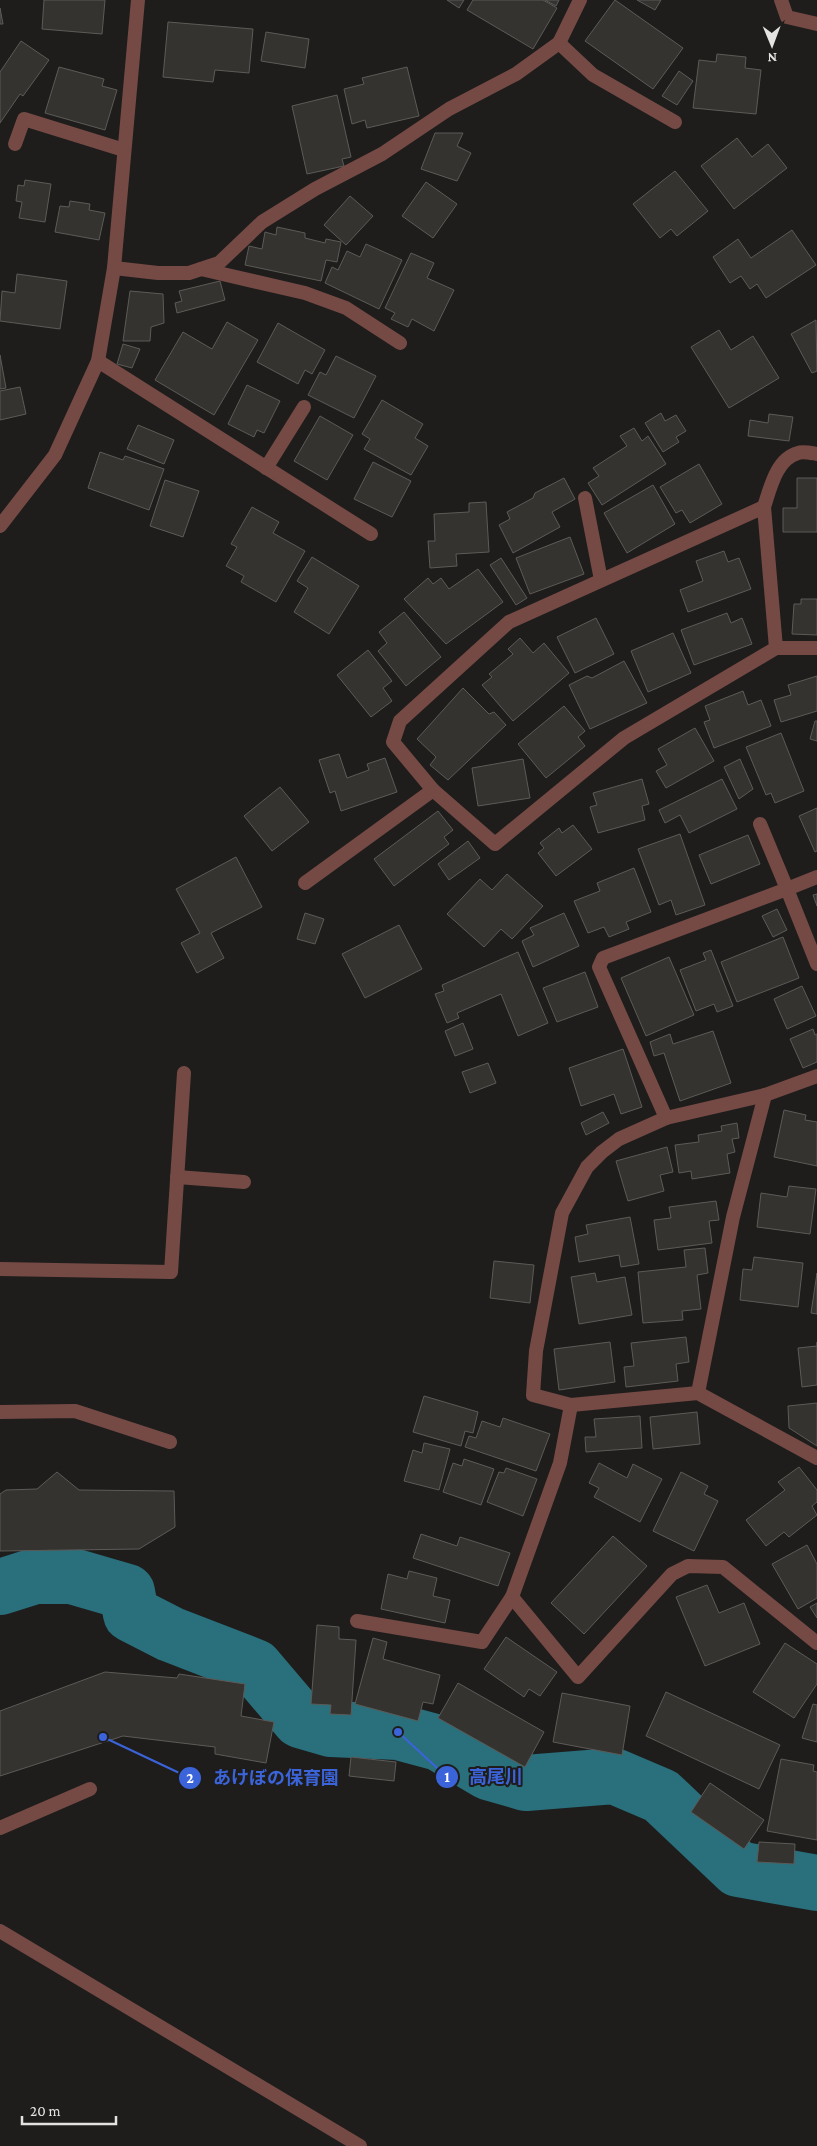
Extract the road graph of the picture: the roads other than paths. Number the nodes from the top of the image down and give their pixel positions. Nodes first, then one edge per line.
1 (138, 0) edge
2 (580, 0) edge
3 (781, 0) edge
4 (817, 24) edge
5 (559, 44) junction
6 (674, 122) dead end
7 (16, 144) dead end
8 (124, 150) junction
9 (114, 268) junction
10 (200, 269) junction
11 (400, 343) dead end
12 (98, 361) junction
13 (304, 407) dead end
14 (817, 454) edge
15 (266, 468) junction
16 (585, 498) dead end
17 (764, 507) junction
18 (0, 526) edge
19 (371, 534) dead end
20 (601, 580) junction
21 (776, 648) junction
22 (817, 648) edge
23 (433, 790) junction
24 (760, 824) dead end
25 (817, 877) edge
26 (305, 883) dead end
27 (787, 890) junction
28 (817, 964) edge
29 (184, 1073) dead end
30 (817, 1076) edge
31 (765, 1095) junction
32 (666, 1118) junction
33 (177, 1177) junction
34 (244, 1182) dead end
35 (0, 1269) edge
36 (698, 1393) junction
37 (571, 1405) junction
38 (0, 1412) edge
39 (170, 1442) dead end
40 (817, 1458) edge
41 (512, 1597) junction
42 (357, 1621) dead end
43 (817, 1643) edge
44 (90, 1789) dead end
45 (0, 1828) edge
46 (0, 1931) edge
47 (360, 2146) edge

1 - 8 street
2 - 5 street
3 - 4 street
5 - 6 street
5 - 10 street
7 - 8 street
8 - 9 street
9 - 10 street
9 - 12 street
10 - 11 street
12 - 15 street
12 - 18 street
13 - 15 street
14 - 17 street
15 - 19 street
16 - 20 street
17 - 20 street
17 - 21 street
20 - 23 street
21 - 22 street
21 - 23 street
23 - 26 street
24 - 27 street
25 - 27 street
27 - 28 street
27 - 32 street
29 - 33 street
30 - 31 street
31 - 32 street
31 - 36 street
32 - 37 street
33 - 34 street
33 - 35 street
36 - 37 street
36 - 40 street
37 - 41 street
38 - 39 street
41 - 42 street
41 - 43 street
44 - 45 street
46 - 47 street

